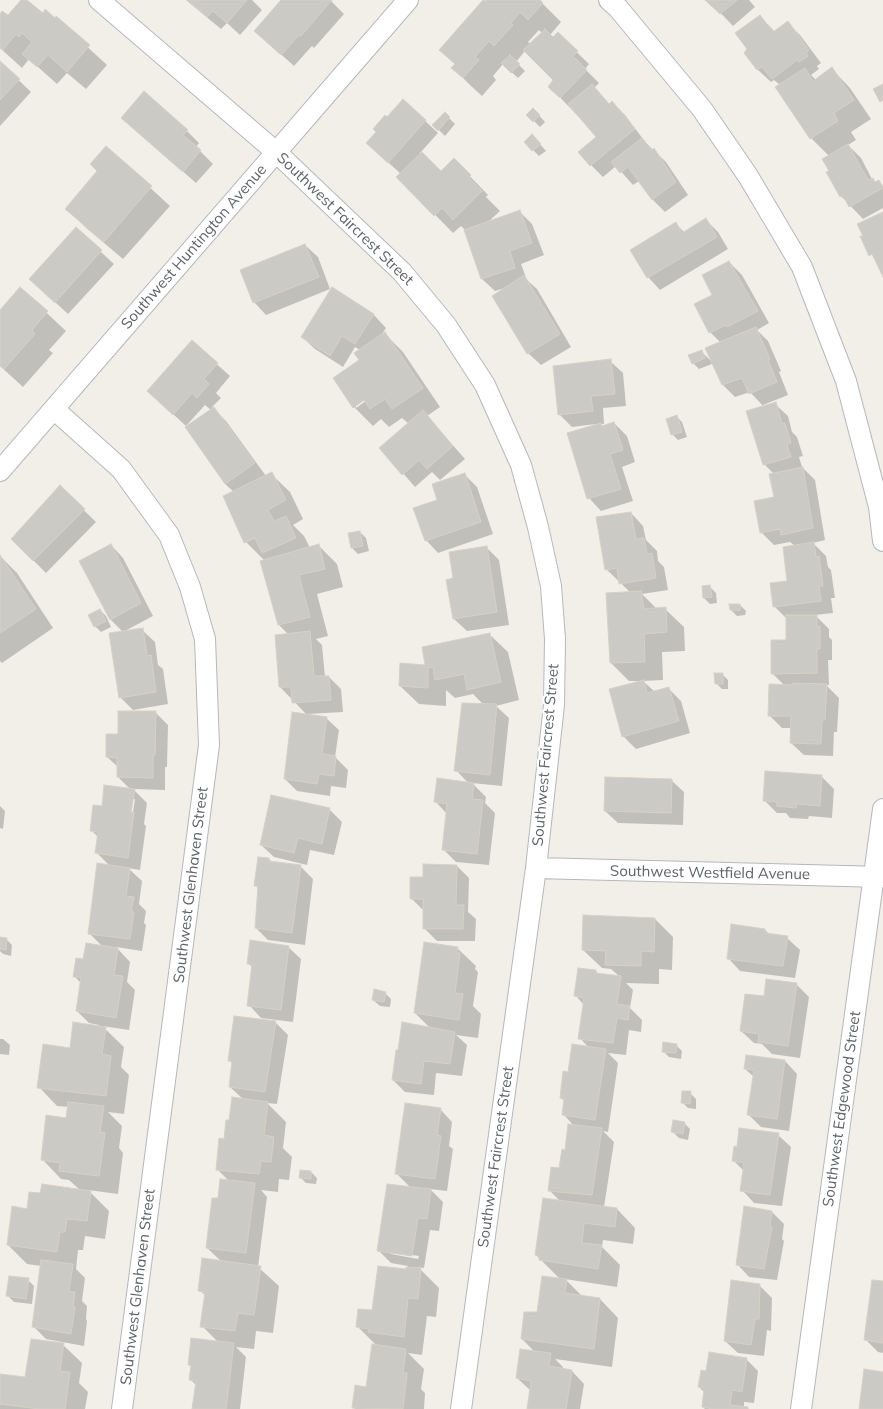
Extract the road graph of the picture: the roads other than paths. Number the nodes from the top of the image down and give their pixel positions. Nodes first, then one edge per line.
1 (99, 0) edge
2 (408, 0) edge
3 (609, 0) edge
4 (276, 152) junction
5 (55, 410) junction
6 (0, 471) edge
7 (883, 541) edge
8 (883, 809) edge
9 (536, 868) junction
10 (878, 877) edge
11 (122, 1409) edge
12 (461, 1409) edge
13 (801, 1409) edge

1 - 4 street, Southwest Faircrest Street
2 - 4 street, Southwest Huntington Avenue
3 - 7 street
4 - 5 street, Southwest Huntington Avenue
4 - 9 street, Southwest Faircrest Street
5 - 6 street, Southwest Huntington Avenue
5 - 11 street, Southwest Glenhaven Street
8 - 10 street, Southwest Edgewood Street
9 - 10 street, Southwest Westfield Avenue
9 - 12 street, Southwest Faircrest Street
10 - 13 street, Southwest Edgewood Street

